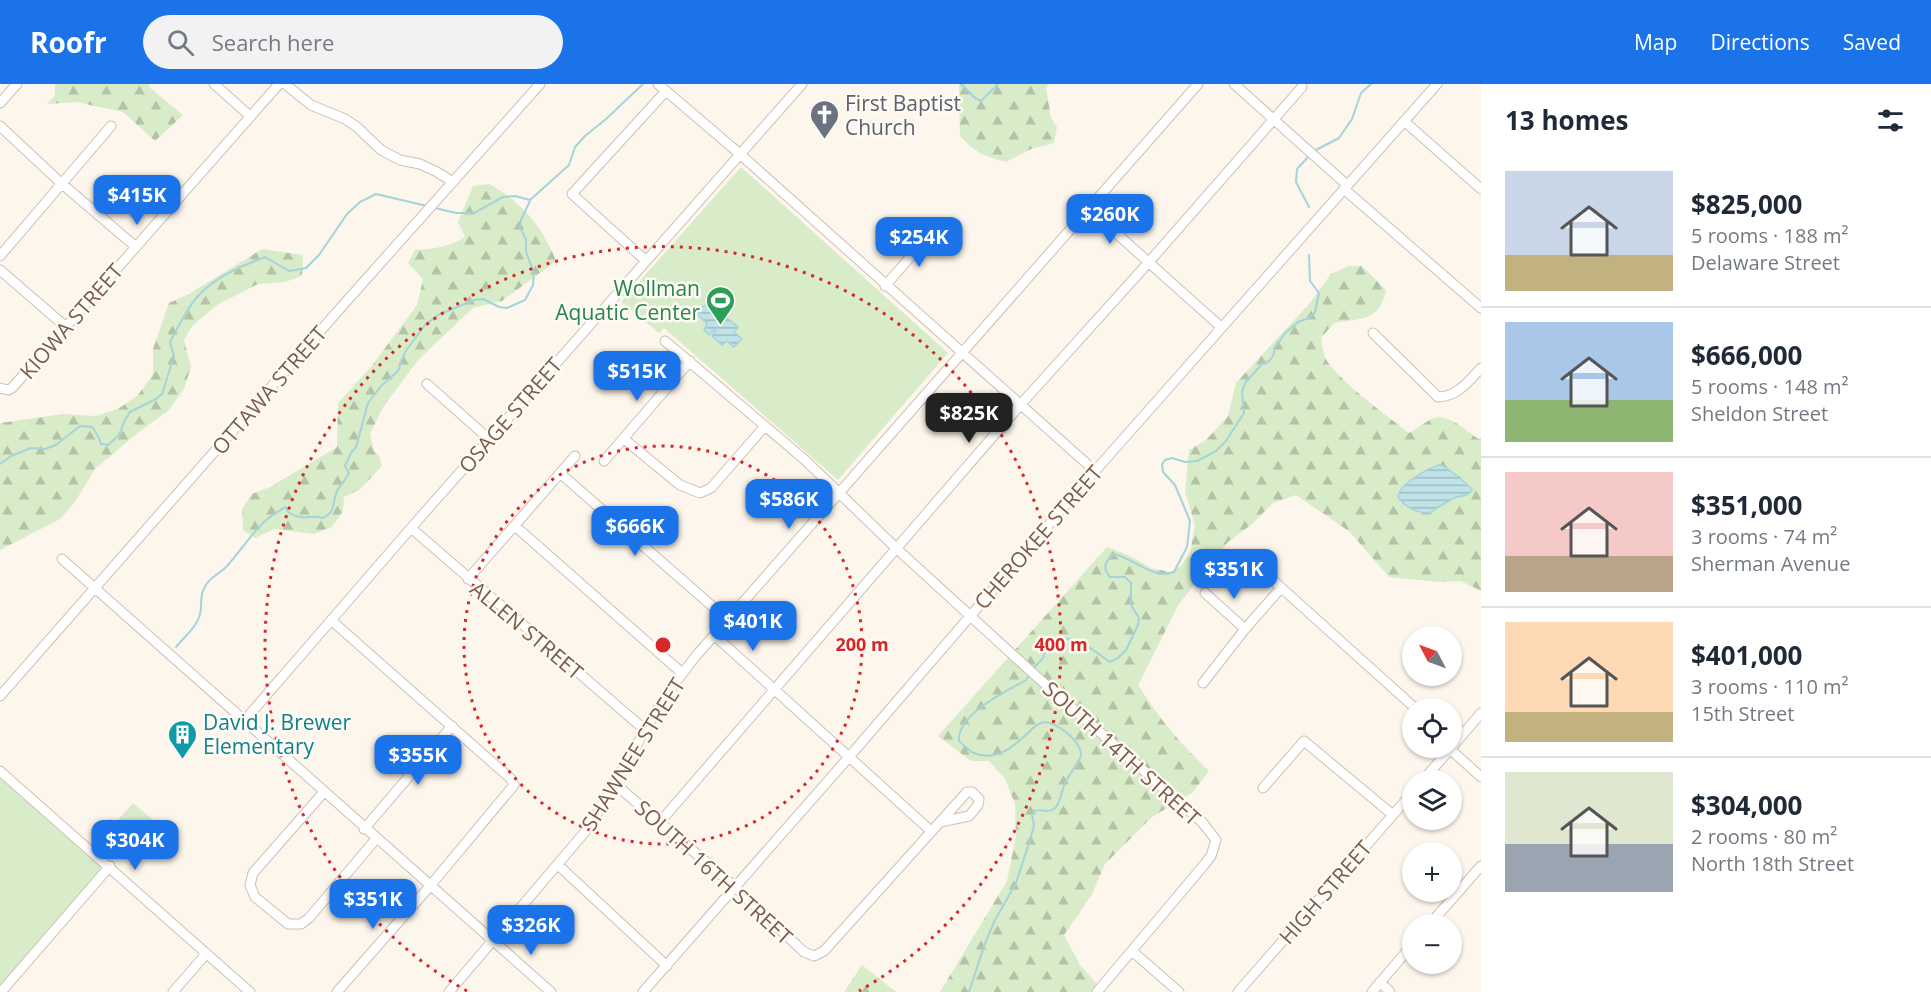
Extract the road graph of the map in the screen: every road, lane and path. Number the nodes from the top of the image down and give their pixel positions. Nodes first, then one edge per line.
1 (17, 84) edge
2 (214, 84) edge
3 (279, 84) edge
4 (285, 84) edge
5 (540, 84) edge
6 (658, 84) edge
7 (802, 84) edge
8 (1198, 84) edge
9 (1234, 84) edge
10 (1437, 84) edge
11 (1302, 87) dead end
12 (666, 91) junction
13 (0, 103) edge
14 (250, 116) junction
15 (1272, 119) junction
16 (1404, 121) junction
17 (0, 126) edge
18 (111, 126) dead end
19 (741, 155) junction
20 (453, 182) junction
21 (61, 183) junction
22 (1345, 187) junction
23 (1481, 189) edge
24 (1088, 208) junction
25 (932, 232) dead end
26 (136, 248) junction
27 (0, 256) edge
28 (646, 261) junction
29 (1149, 262) junction
30 (0, 270) edge
31 (885, 286) junction
32 (1481, 308) edge
33 (66, 327) junction
34 (1221, 327) junction
35 (1373, 333) dead end
36 (665, 341) dead end
37 (962, 352) junction
38 (690, 361) junction
39 (1481, 368) edge
40 (427, 384) dead end
41 (2, 389) edge
42 (1021, 404) junction
43 (765, 426) junction
44 (489, 439) junction
45 (624, 439) junction
46 (575, 456) dead end
47 (604, 461) dead end
48 (1095, 471) junction
49 (561, 474) junction
50 (838, 493) junction
51 (515, 526) junction
52 (411, 528) junction
53 (896, 548) junction
54 (1246, 556) dead end
55 (62, 559) dead end
56 (468, 579) junction
57 (1281, 588) junction
58 (95, 589) junction
59 (1205, 593) dead end
60 (970, 615) junction
61 (728, 620) junction
62 (331, 621) junction
63 (1245, 628) junction
64 (714, 635) junction
65 (682, 673) junction
66 (1203, 683) dead end
67 (774, 689) junction
68 (0, 696) edge
69 (1404, 698) edge
70 (1481, 713) edge
71 (244, 721) junction
72 (452, 726) junction
73 (645, 730) junction
74 (1462, 735) edge
75 (849, 757) junction
76 (1462, 757) edge
77 (1442, 758) edge
78 (1432, 770) edge
79 (0, 771) edge
80 (1481, 777) edge
81 (615, 784) junction
82 (1263, 788) dead end
83 (324, 792) junction
84 (1402, 805) edge
85 (1394, 815) junction
86 (660, 822) junction
87 (939, 822) dead end
88 (364, 829) junction
89 (931, 831) junction
90 (376, 839) junction
91 (558, 865) junction
92 (1481, 866) edge
93 (110, 867) junction
94 (430, 886) junction
95 (734, 886) junction
96 (1439, 914) edge
97 (493, 940) junction
98 (1132, 951) junction
99 (206, 954) junction
100 (1402, 957) edge
101 (666, 966) junction
102 (1380, 982) junction
103 (1, 992) edge
104 (173, 992) edge
105 (250, 992) edge
106 (337, 992) edge
107 (449, 992) edge
108 (551, 992) edge
109 (643, 992) edge
110 (1097, 992) edge
111 (1179, 992) edge
112 (1238, 992) edge
113 (1372, 992) edge
114 (1390, 992) edge

1 - 13 street
2 - 14 street
3 - 14 street, KIOWA STREET
4 - 20 street
5 - 20 street, OTTAWA STREET
6 - 12 street
7 - 19 street, OSAGE STREET
8 - 24 street, SHAWNEE STREET
9 - 15 street
10 - 16 street, CHEROKEE STREET
11 - 15 street
12 - 19 street
12 - 28 street
14 - 26 street, KIOWA STREET
15 - 22 street
15 - 29 street
16 - 22 street, CHEROKEE STREET
16 - 23 street
17 - 21 street
18 - 21 street
19 - 28 street, OSAGE STREET
19 - 31 street
20 - 58 street, OTTAWA STREET
21 - 26 street
21 - 27 street
22 - 32 street
22 - 34 street, CHEROKEE STREET
24 - 29 street
24 - 37 street, SHAWNEE STREET
25 - 31 street
26 - 33 street, KIOWA STREET
28 - 44 street, OSAGE STREET
29 - 34 street
29 - 42 street
30 - 33 street
31 - 37 street
33 - 41 street, KIOWA STREET
34 - 48 street, CHEROKEE STREET
35 - 39 street
36 - 38 street, SOUTH 14TH STREET
37 - 42 street
37 - 50 street, SHAWNEE STREET
38 - 43 street, SOUTH 14TH STREET
38 - 45 street
40 - 44 street
42 - 48 street
42 - 53 street
43 - 45 street
43 - 50 street, SOUTH 14TH STREET
44 - 52 street, OSAGE STREET
45 - 47 street
46 - 49 street
48 - 60 street, CHEROKEE STREET
49 - 51 street
49 - 61 street
50 - 53 street, SOUTH 14TH STREET
50 - 61 street, SHAWNEE STREET
51 - 56 street
51 - 65 street
52 - 56 street, ALLEN STREET
52 - 62 street, OSAGE STREET
53 - 60 street, SOUTH 14TH STREET
53 - 67 street
54 - 57 street
55 - 58 street
56 - 73 street, ALLEN STREET
57 - 63 street
57 - 69 street
58 - 68 street, OTTAWA STREET
58 - 71 street
59 - 63 street
60 - 75 street, CHEROKEE STREET
60 - 98 street, SOUTH 14TH STREET
61 - 64 street, SHAWNEE STREET
62 - 71 street, OSAGE STREET
62 - 72 street
63 - 66 street
64 - 65 street, SHAWNEE STREET
64 - 67 street
65 - 73 street, SHAWNEE STREET
67 - 75 street
67 - 86 street
70 - 74 street
71 - 83 street
72 - 88 street
72 - 94 street
73 - 81 street, SHAWNEE STREET
75 - 89 street
75 - 95 street, CHEROKEE STREET
76 - 80 street
77 - 78 street
79 - 93 street
81 - 86 street, SOUTH 16TH STREET
81 - 91 street, SHAWNEE STREET
82 - 85 street
83 - 88 street
83 - 90 street
84 - 85 street, HIGH STREET
85 - 112 street, HIGH STREET
86 - 95 street, SOUTH 16TH STREET
87 - 89 street
88 - 90 street
89 - 95 street, SOUTH 16TH STREET
90 - 94 street
91 - 97 street, SHAWNEE STREET
91 - 101 street
92 - 96 street
93 - 99 street
93 - 103 street
94 - 97 street
94 - 106 street
95 - 101 street, CHEROKEE STREET
97 - 107 street, SHAWNEE STREET
97 - 108 street
98 - 110 street
98 - 111 street
99 - 104 street
99 - 105 street
100 - 102 street
101 - 109 street, CHEROKEE STREET
102 - 113 street
102 - 114 street

